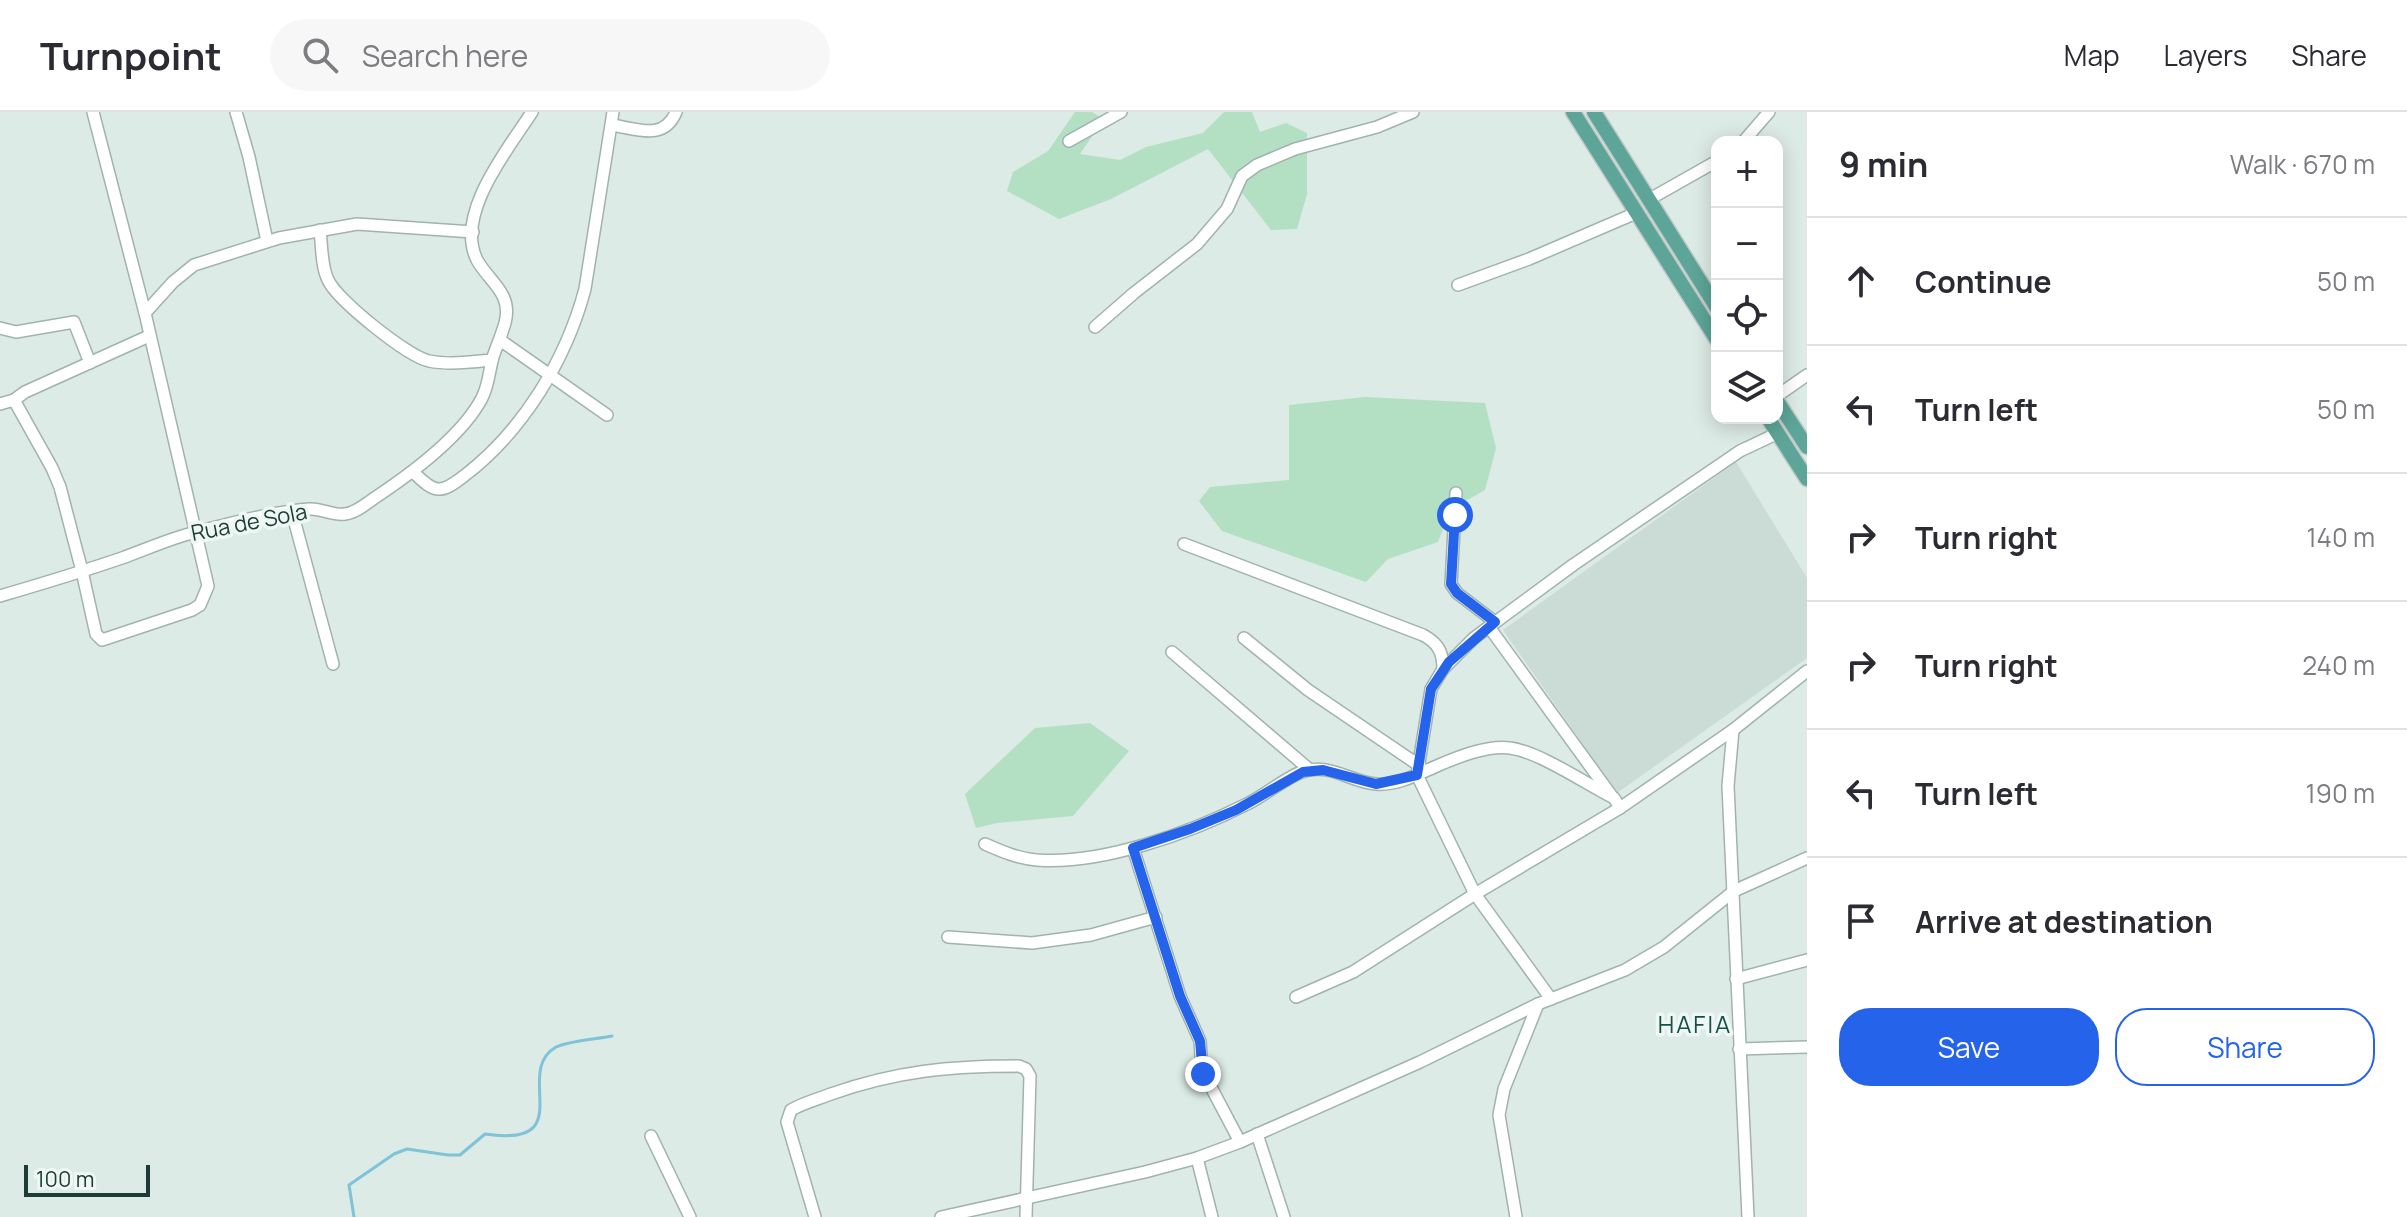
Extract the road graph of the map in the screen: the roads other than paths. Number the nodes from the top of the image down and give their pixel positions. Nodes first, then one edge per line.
1 (93, 112) edge
2 (236, 112) edge
3 (532, 112) edge
4 (613, 112) edge
5 (676, 112) edge
6 (1121, 112) edge
7 (1413, 112) edge
8 (1573, 112) edge
9 (1594, 112) edge
10 (1769, 112) edge
11 (612, 125) junction
12 (1748, 136) edge
13 (1069, 141) dead end
14 (1711, 164) edge
15 (1648, 200) junction
16 (1636, 213) junction
17 (320, 230) junction
18 (473, 232) junction
19 (267, 241) junction
20 (1458, 285) dead end
21 (1711, 299) edge
22 (145, 313) junction
23 (1095, 327) dead end
24 (0, 328) edge
25 (1711, 331) edge
26 (149, 336) junction
27 (500, 340) junction
28 (492, 360) junction
29 (90, 363) junction
30 (548, 375) junction
31 (1807, 375) edge
32 (1783, 393) edge
33 (14, 400) junction
34 (0, 404) edge
35 (1783, 408) edge
36 (607, 415) dead end
37 (1772, 424) edge
38 (1778, 433) junction
39 (1807, 447) edge
40 (413, 472) junction
41 (1807, 479) edge
42 (1456, 493) dead end
43 (292, 512) junction
44 (196, 532) junction
45 (1184, 544) dead end
46 (82, 571) junction
47 (0, 596) edge
48 (1492, 625) junction
49 (1244, 638) dead end
50 (1172, 652) dead end
51 (333, 664) dead end
52 (1443, 669) junction
53 (1807, 671) edge
54 (1733, 730) junction
55 (1310, 770) junction
56 (1419, 770) junction
57 (1617, 803) junction
58 (985, 844) dead end
59 (1133, 848) junction
60 (1807, 858) edge
61 (1734, 891) junction
62 (1475, 894) junction
63 (1156, 917) junction
64 (948, 937) dead end
65 (1807, 960) edge
66 (1736, 979) junction
67 (1296, 997) dead end
68 (1551, 999) junction
69 (1538, 1004) junction
70 (1807, 1047) edge
71 (1739, 1049) junction
72 (1257, 1134) junction
73 (651, 1136) dead end
74 (1240, 1142) junction
75 (1197, 1158) junction
76 (1025, 1200) junction
77 (690, 1217) edge
78 (815, 1217) edge
79 (941, 1217) edge
80 (1026, 1217) edge
81 (1212, 1217) edge
82 (1284, 1217) edge
83 (1516, 1217) edge
84 (1748, 1217) edge

1 - 22 street
2 - 19 street
3 - 18 street, Rua de Sola
4 - 11 street
5 - 11 street
6 - 13 street
7 - 23 street
8 - 16 main road
9 - 15 main road
10 - 12 street
11 - 30 street
14 - 15 street
15 - 21 main road
16 - 20 street
16 - 25 main road
17 - 18 street
17 - 19 street
17 - 28 street
18 - 27 street, Rua de Sola
19 - 22 street
22 - 26 street
24 - 29 street
26 - 29 street
26 - 44 street
27 - 28 street, Rua de Sola
27 - 30 street
28 - 40 street, Rua de Sola
29 - 33 street
30 - 36 street
30 - 40 street
31 - 32 street
33 - 34 street
33 - 46 street
35 - 39 main road
37 - 38 main road
38 - 41 main road
38 - 48 street
40 - 43 street, Rua de Sola
42 - 48 street
43 - 44 street, Rua de Sola
43 - 51 street
44 - 46 street, Rua de Sola
44 - 46 street
45 - 52 street
46 - 47 street, Rua de Sola
48 - 52 street
48 - 57 street
49 - 56 street
50 - 55 street
52 - 56 street
53 - 54 street
54 - 57 street
54 - 61 street
55 - 56 street
55 - 59 street
56 - 57 street
56 - 62 street
57 - 62 street
58 - 59 street
59 - 63 street
60 - 61 street
61 - 66 street
61 - 68 street
62 - 67 street
62 - 68 street
63 - 64 street
63 - 74 street
65 - 66 street
66 - 71 street
68 - 69 street
69 - 72 street
69 - 83 street
70 - 71 street
71 - 84 street
72 - 74 street
72 - 82 street
73 - 77 street
74 - 75 street
75 - 76 street
75 - 81 street
76 - 78 street
76 - 79 street
76 - 80 street

